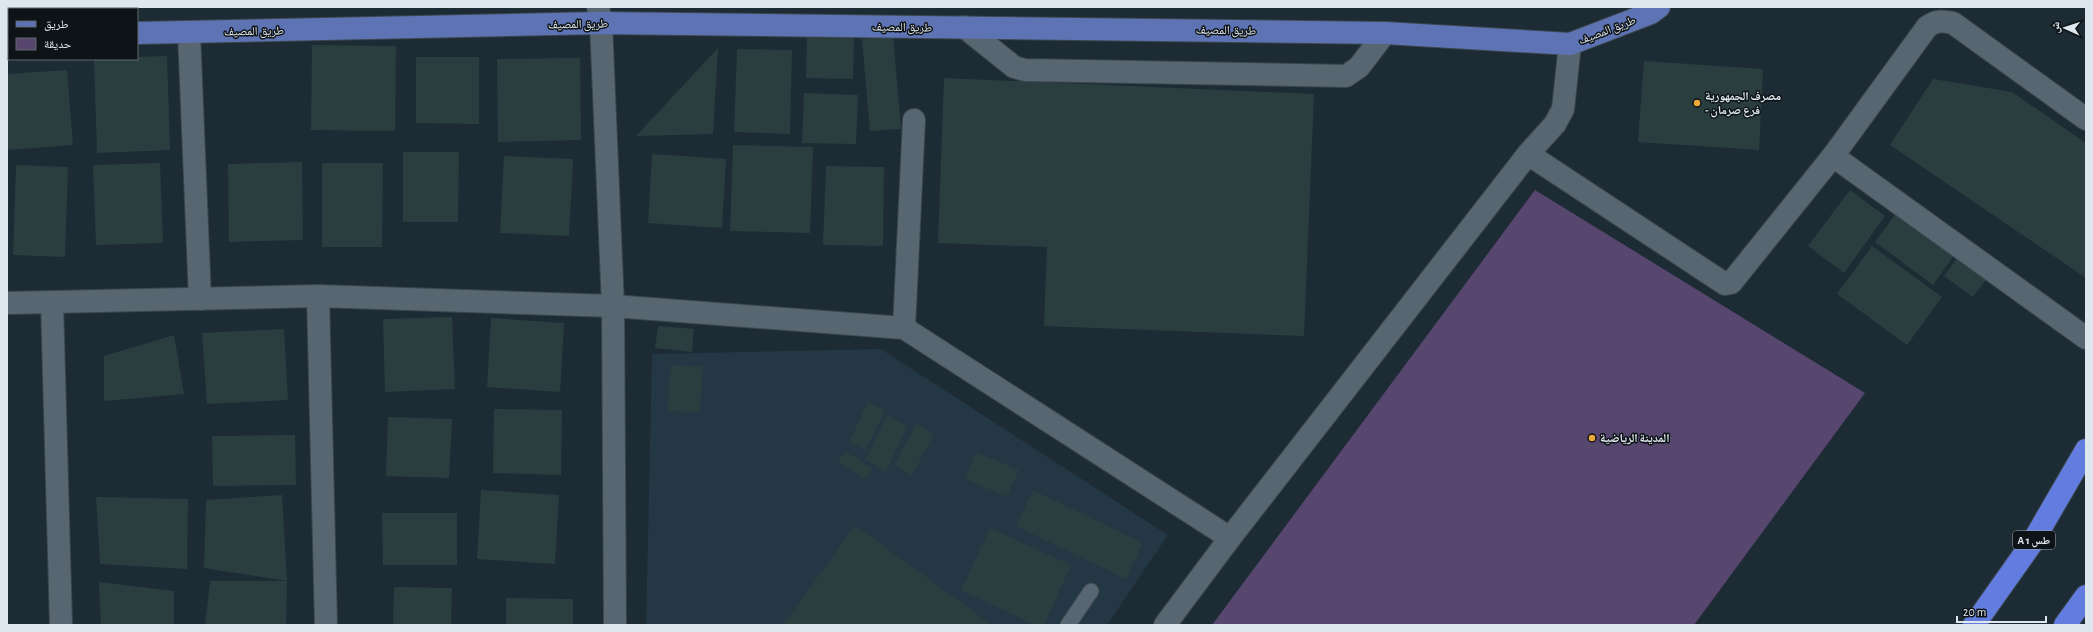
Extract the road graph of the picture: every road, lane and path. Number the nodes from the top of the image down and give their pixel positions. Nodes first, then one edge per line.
1 (1659, 7) edge
2 (600, 15) edge
3 (964, 27) junction
4 (189, 33) junction
5 (1385, 33) junction
6 (138, 34) edge
7 (1570, 44) junction
8 (2086, 118) edge
9 (914, 120) dead end
10 (1528, 154) junction
11 (1834, 156) junction
12 (318, 296) junction
13 (200, 299) junction
14 (52, 302) junction
15 (7, 303) edge
16 (613, 306) junction
17 (904, 328) junction
18 (2086, 338) edge
19 (2086, 450) edge
20 (1230, 538) junction
21 (1091, 591) dead end
22 (2086, 596) edge
23 (61, 625) edge
24 (326, 625) edge
25 (615, 625) edge
26 (1068, 625) edge
27 (1165, 625) edge
28 (1974, 625) edge
29 (2065, 625) edge

1 - 7 main road, طريق المصيف
2 - 3 main road, طريق المصيف
2 - 4 main road, طريق المصيف
2 - 16 street
3 - 5 main road, طريق المصيف
3 - 5 street
4 - 6 main road, طريق المصيف
4 - 13 street
5 - 7 main road, طريق المصيف
7 - 10 street
8 - 11 street
9 - 17 street
10 - 11 street
10 - 20 street
11 - 18 street
12 - 13 street
12 - 16 street
12 - 24 street
13 - 14 street
14 - 15 street
14 - 23 street
16 - 17 street
16 - 25 street
17 - 20 street
19 - 28 highway, A 1 طس
20 - 27 street
21 - 26 lane
22 - 29 highway

